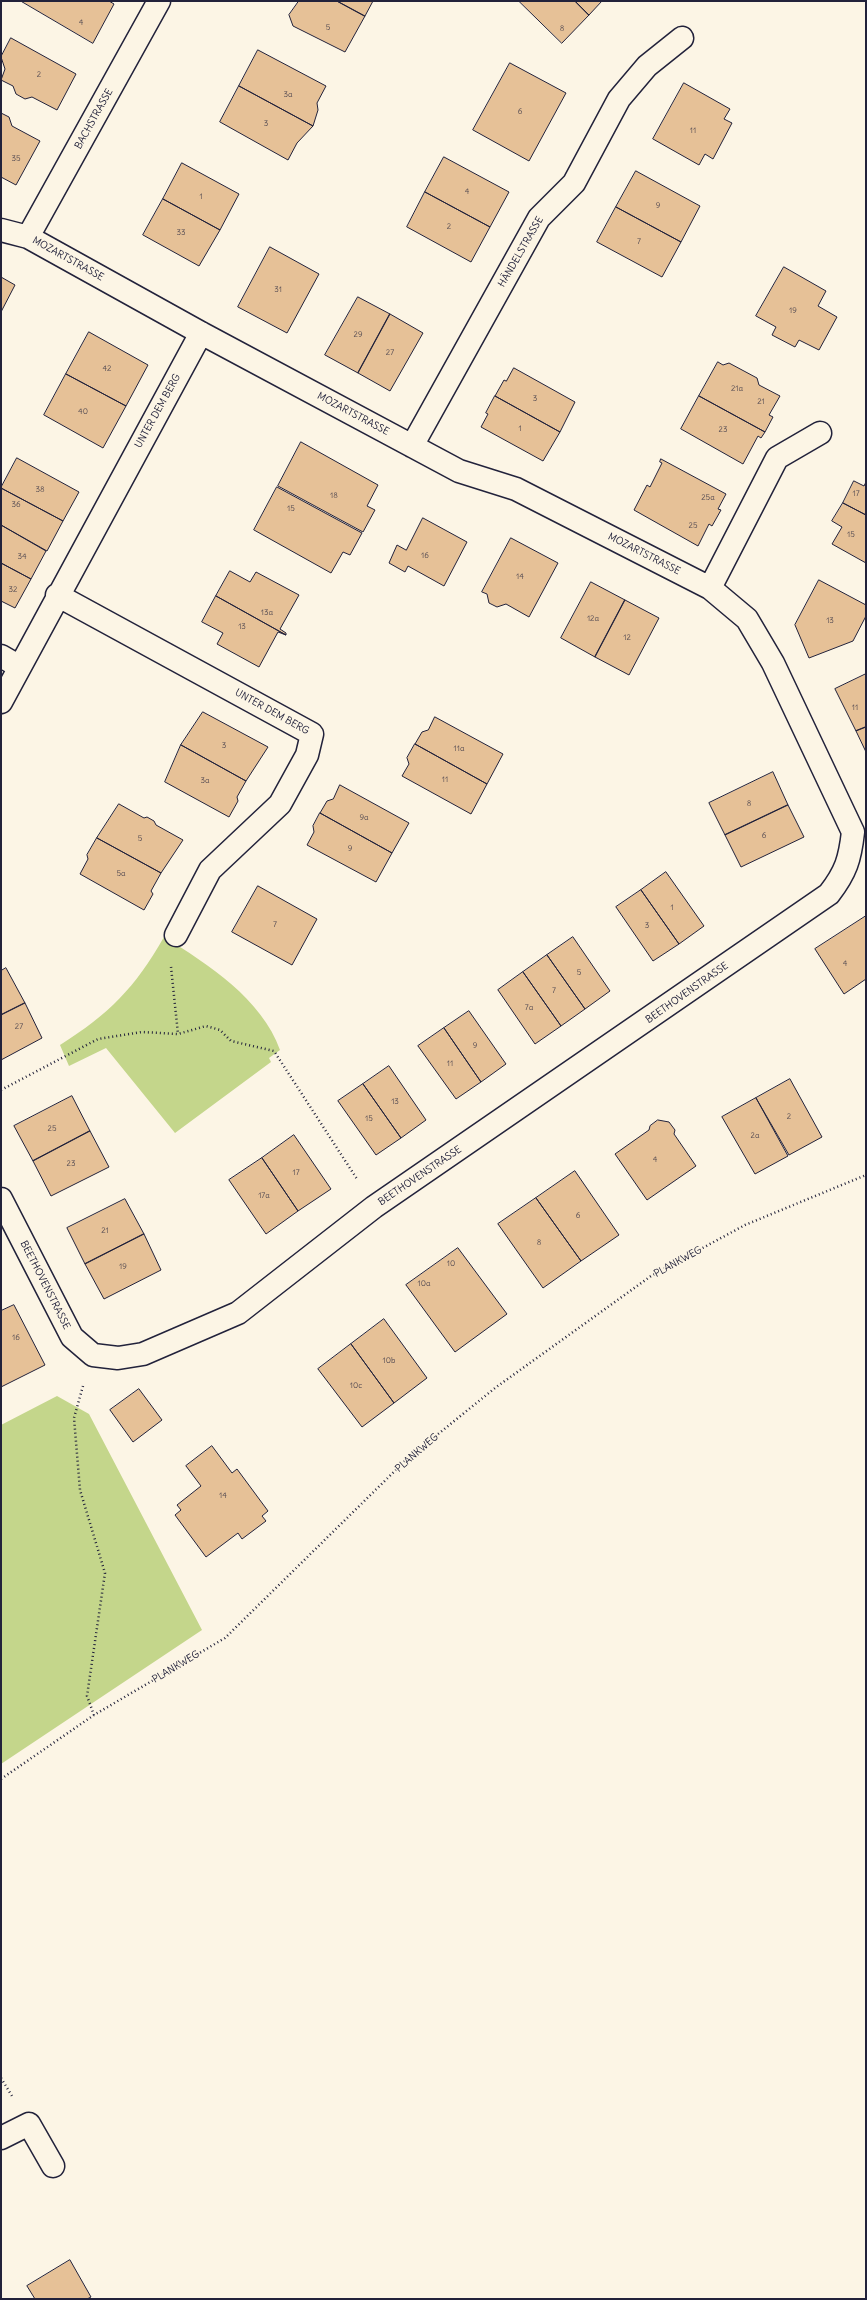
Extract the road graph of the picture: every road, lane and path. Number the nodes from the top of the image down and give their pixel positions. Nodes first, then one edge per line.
1 (159, 1) edge
2 (682, 38) dead end
3 (1, 230) edge
4 (28, 237) junction
5 (201, 332) junction
6 (820, 432) dead end
7 (412, 446) junction
8 (710, 588) junction
9 (58, 595) junction
10 (1, 656) edge
11 (20, 667) junction
12 (1, 702) edge
13 (853, 832) joint
14 (176, 935) joint
15 (178, 1034) junction
16 (1, 1090) edge
17 (866, 1175) edge
18 (1, 1199) edge
19 (374, 1207) junction
20 (93, 1355) junction
21 (94, 1716) junction
22 (1, 1779) edge
23 (1, 2138) edge
24 (53, 2166) dead end

1 - 4 street, BACHSTRASSE
2 - 7 street, HÄNDELSTRASSE
3 - 4 street, MOZARTSTRASSE
4 - 5 street, MOZARTSTRASSE
5 - 7 street, MOZARTSTRASSE
5 - 9 street, UNTER DEM BERG
6 - 8 street
7 - 8 street, MOZARTSTRASSE
8 - 13 street, MOZARTSTRASSE
9 - 11 street, UNTER DEM BERG
9 - 14 street, UNTER DEM BERG
10 - 11 street
11 - 12 street, UNTER DEM BERG
13 - 19 street, BEETHOVENSTRASSE
14 - 15 path
15 - 16 path
15 - 19 path
17 - 21 path, PLANKWEG
18 - 20 street, BEETHOVENSTRASSE
19 - 20 street, BEETHOVENSTRASSE
20 - 21 path
21 - 22 path, PLANKWEG
23 - 24 street

